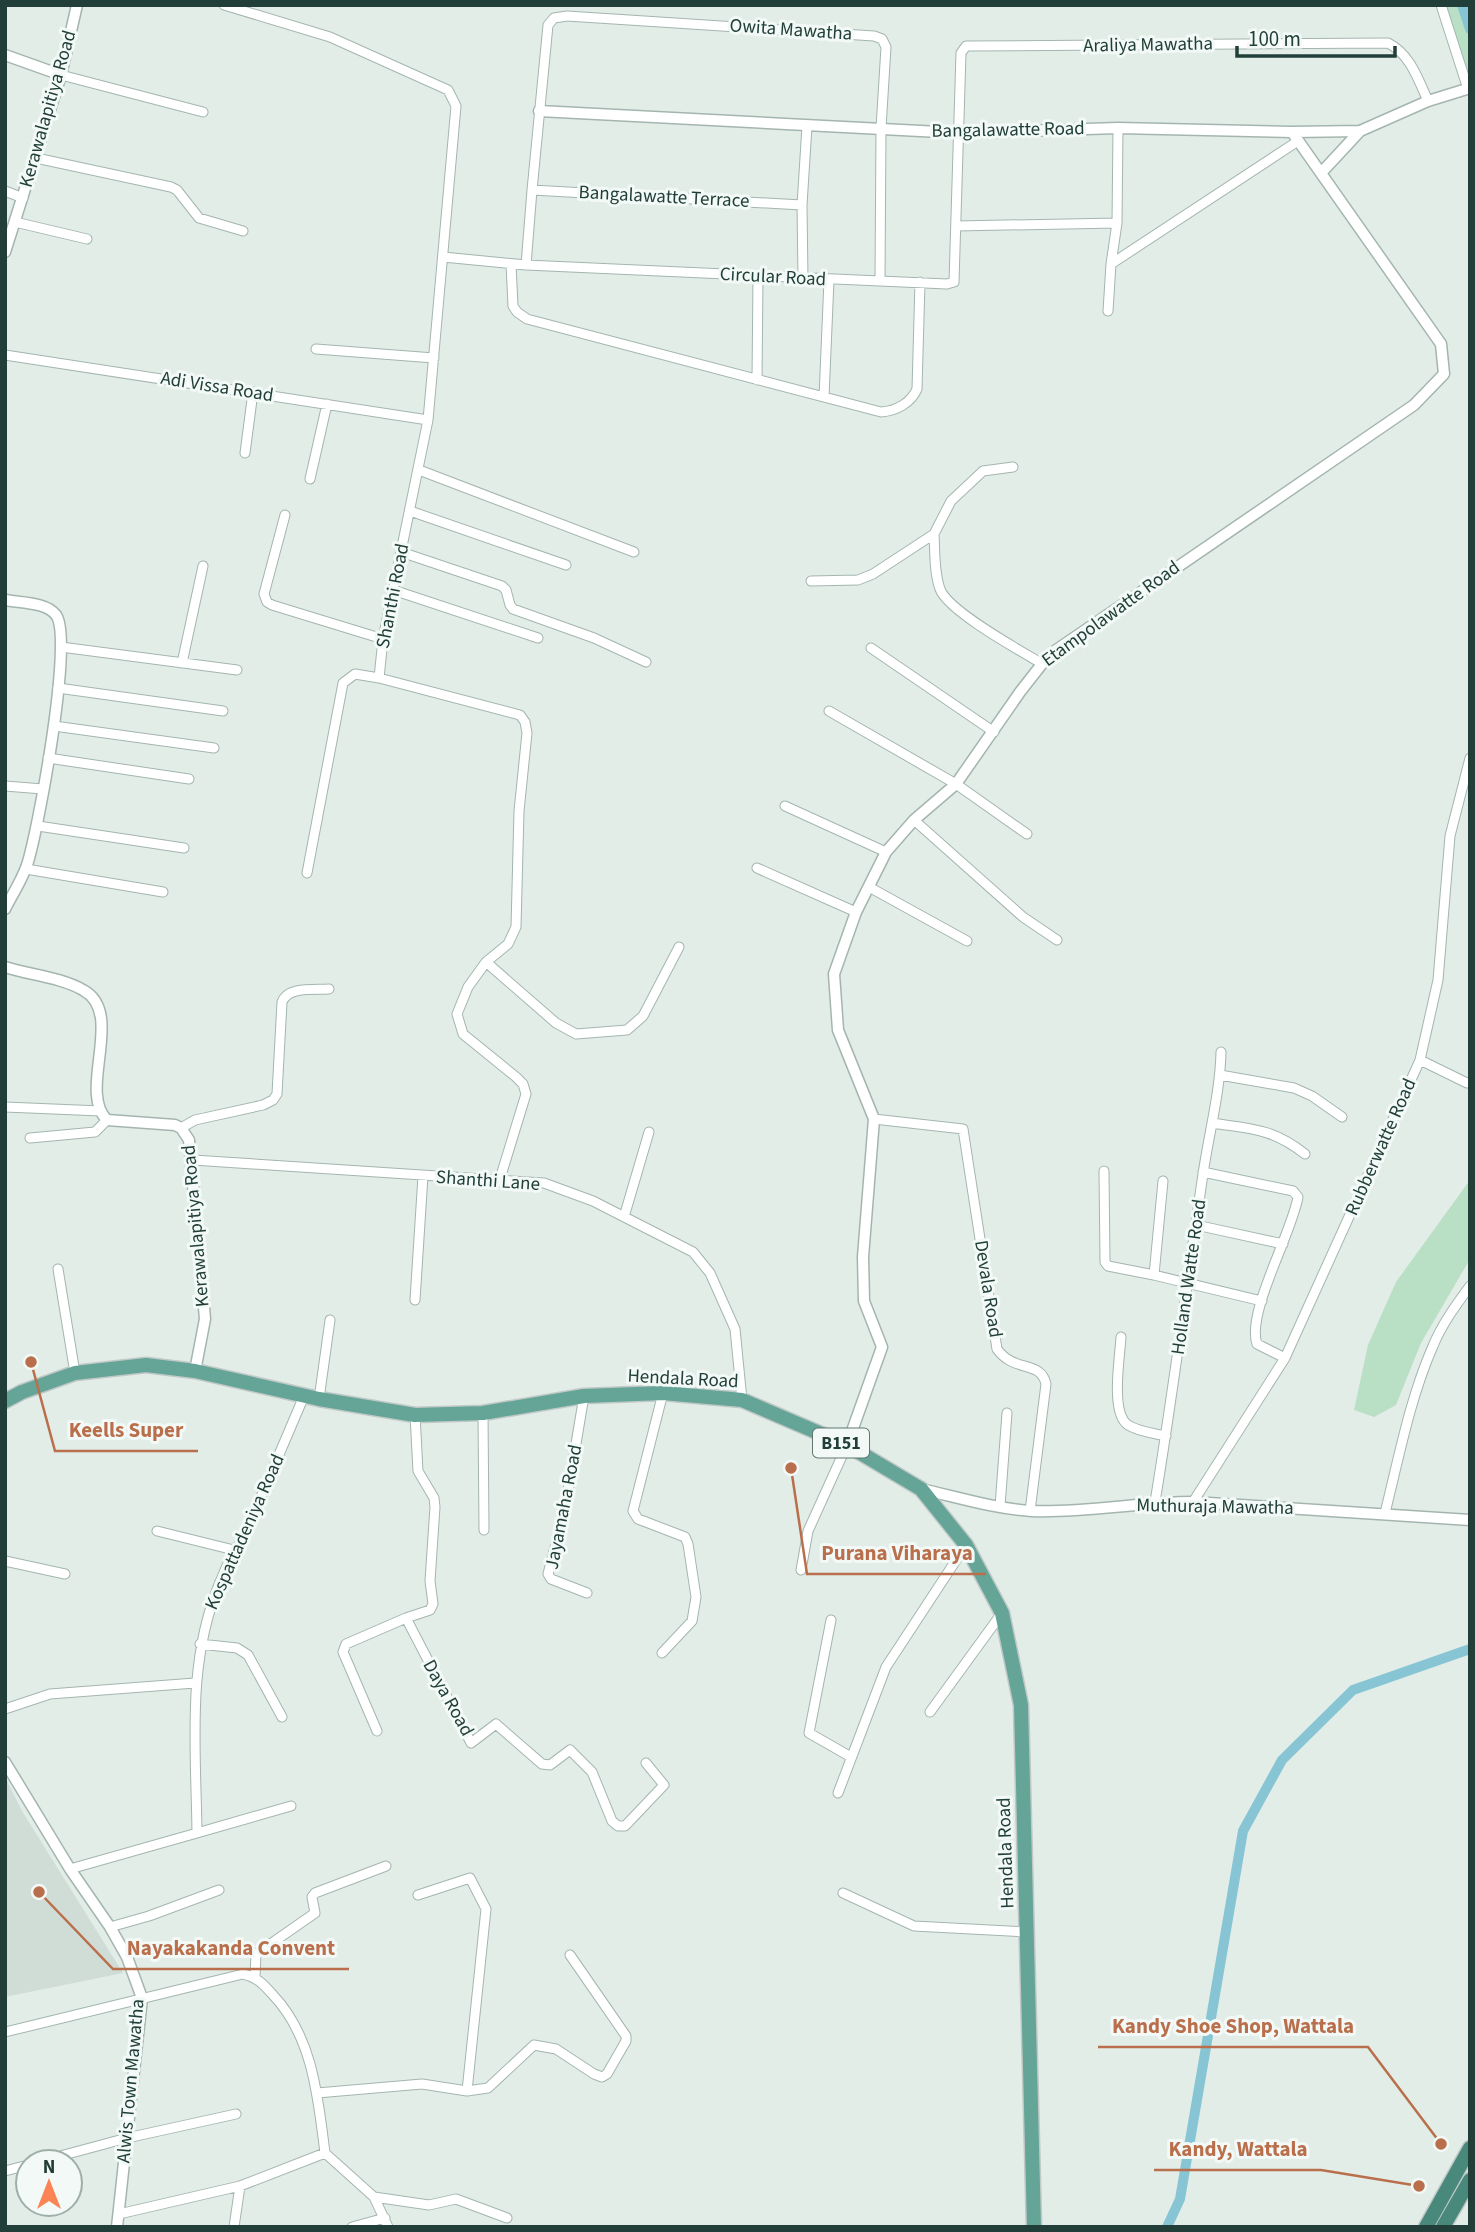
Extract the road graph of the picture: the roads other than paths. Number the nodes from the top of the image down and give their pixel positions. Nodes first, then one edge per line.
1 (77, 5) edge
2 (224, 5) edge
3 (1441, 5) edge
4 (5, 55) edge
5 (61, 75) junction
6 (1469, 89) edge
7 (1428, 101) junction
8 (539, 111) junction
9 (203, 112) dead end
10 (807, 126) junction
11 (881, 128) junction
12 (1118, 128) junction
13 (1360, 131) junction
14 (959, 133) junction
15 (1295, 137) junction
16 (36, 158) junction
17 (1321, 173) junction
18 (532, 190) junction
19 (5, 191) edge
20 (23, 198) junction
21 (802, 205) junction
22 (15, 222) junction
23 (1116, 223) junction
24 (956, 226) junction
25 (243, 231) dead end
26 (87, 239) dead end
27 (5, 252) edge
28 (443, 257) junction
29 (511, 264) junction
30 (1111, 264) junction
31 (526, 265) junction
32 (758, 276) junction
33 (803, 279) junction
34 (829, 279) junction
35 (880, 281) junction
36 (920, 282) junction
37 (1108, 310) dead end
38 (316, 349) dead end
39 (5, 355) edge
40 (433, 358) junction
41 (757, 380) junction
42 (253, 392) junction
43 (824, 397) junction
44 (327, 404) junction
45 (428, 420) junction
46 (245, 453) dead end
47 (1013, 467) dead end
48 (419, 470) junction
49 (310, 479) dead end
50 (410, 511) junction
51 (285, 515) dead end
52 (934, 534) junction
53 (401, 552) junction
54 (634, 552) dead end
55 (566, 565) dead end
56 (204, 566) dead end
57 (811, 581) dead end
58 (393, 590) junction
59 (5, 600) edge
60 (538, 638) dead end
61 (383, 639) junction
62 (61, 647) junction
63 (872, 648) dead end
64 (646, 662) dead end
65 (183, 663) junction
66 (1041, 663) junction
67 (237, 670) dead end
68 (379, 678) junction
69 (58, 688) junction
70 (223, 711) dead end
71 (829, 711) dead end
72 (54, 726) junction
73 (994, 732) junction
74 (214, 748) dead end
75 (48, 758) junction
76 (1470, 758) edge
77 (189, 779) dead end
78 (956, 784) junction
79 (5, 786) edge
80 (43, 789) junction
81 (785, 806) dead end
82 (914, 820) junction
83 (38, 826) junction
84 (1027, 834) dead end
85 (184, 848) dead end
86 (887, 852) junction
87 (757, 868) dead end
88 (26, 869) junction
89 (307, 873) dead end
90 (869, 887) junction
91 (163, 892) dead end
92 (5, 909) edge
93 (856, 912) junction
94 (1057, 940) dead end
95 (967, 941) dead end
96 (679, 947) dead end
97 (486, 962) junction
98 (5, 967) edge
99 (329, 989) dead end
100 (1221, 1052) dead end
101 (1420, 1060) junction
102 (1220, 1075) junction
103 (1467, 1083) dead end
104 (5, 1107) edge
105 (104, 1116) junction
106 (1342, 1117) dead end
107 (874, 1119) junction
108 (1212, 1123) junction
109 (181, 1128) junction
110 (649, 1132) dead end
111 (30, 1138) dead end
112 (1305, 1154) dead end
113 (193, 1160) junction
114 (1104, 1171) dead end
115 (1203, 1172) junction
116 (422, 1176) junction
117 (1163, 1181) dead end
118 (499, 1182) junction
119 (624, 1217) junction
120 (1196, 1225) junction
121 (1283, 1244) junction
122 (58, 1269) dead end
123 (1154, 1275) junction
124 (1189, 1284) junction
125 (1470, 1286) edge
126 (415, 1300) dead end
127 (1262, 1301) junction
128 (330, 1320) dead end
129 (1121, 1337) dead end
130 (1285, 1358) junction
131 (195, 1371) junction
132 (75, 1373) junction
133 (663, 1393) junction
134 (584, 1396) junction
135 (312, 1397) junction
136 (742, 1400) junction
137 (5, 1401) edge
138 (483, 1413) junction
139 (1007, 1413) dead end
140 (415, 1415) junction
141 (1166, 1436) junction
142 (847, 1445) junction
143 (921, 1489) junction
144 (1155, 1502) junction
145 (1193, 1502) junction
146 (1000, 1506) junction
147 (1030, 1511) junction
148 (1385, 1513) junction
149 (1470, 1520) edge
150 (484, 1530) dead end
151 (158, 1531) dead end
152 (966, 1545) junction
153 (234, 1550) junction
154 (5, 1561) edge
155 (801, 1570) dead end
156 (65, 1574) dead end
157 (587, 1593) dead end
158 (1002, 1614) junction
159 (406, 1618) junction
160 (831, 1620) dead end
161 (200, 1644) junction
162 (662, 1653) dead end
163 (195, 1683) junction
164 (5, 1709) edge
165 (930, 1712) dead end
166 (282, 1717) dead end
167 (377, 1731) dead end
168 (852, 1757) junction
169 (5, 1762) edge
170 (646, 1763) dead end
171 (838, 1793) dead end
172 (291, 1806) dead end
173 (197, 1833) junction
174 (386, 1866) dead end
175 (70, 1869) junction
176 (219, 1890) dead end
177 (843, 1893) dead end
178 (418, 1895) dead end
179 (110, 1927) junction
180 (1027, 1932) junction
181 (570, 1955) dead end
182 (256, 1977) junction
183 (142, 1998) junction
184 (5, 2032) edge
185 (467, 2091) junction
186 (317, 2093) junction
187 (236, 2114) dead end
188 (127, 2138) junction
189 (1470, 2148) edge
190 (84, 2149) edge
191 (325, 2153) junction
192 (1470, 2180) edge
193 (240, 2186) junction
194 (374, 2197) junction
195 (119, 2214) junction
196 (507, 2218) dead end
197 (386, 2223) edge
198 (117, 2227) edge
199 (234, 2227) edge
200 (352, 2227) edge
201 (1034, 2227) edge
202 (1426, 2227) edge
203 (1443, 2227) edge

1 - 5 street, Kerawalapitiya Road
2 - 28 street, Shanthi Road
3 - 6 street
4 - 5 street
5 - 9 street
5 - 16 street, Kerawalapitiya Road
6 - 7 street, Bangalawatte Road
7 - 13 street, Bangalawatte Road
7 - 14 street, Araliya Mawatha
8 - 10 street, Bangalawatte Road
8 - 11 street, Owita Mawatha
8 - 18 street
10 - 11 street, Bangalawatte Road
10 - 21 street
11 - 14 street, Bangalawatte Road
11 - 35 street, Owita Mawatha
12 - 14 street, Bangalawatte Road
12 - 15 street, Bangalawatte Road
12 - 23 street
13 - 15 street, Bangalawatte Road
13 - 17 street
14 - 24 street, Circular Road
15 - 17 street, Etampolawatte Road
15 - 30 street
16 - 20 street, Kerawalapitiya Road
16 - 25 street
17 - 66 street, Etampolawatte Road
18 - 21 street, Bangalawatte Terrace
18 - 31 street
19 - 20 street
20 - 22 street, Kerawalapitiya Road
21 - 33 street
22 - 26 street
22 - 27 street, Kerawalapitiya Road
23 - 24 street
23 - 30 street
24 - 36 street, Circular Road
28 - 29 street, Circular Road
28 - 40 street, Shanthi Road
29 - 31 street, Circular Road
29 - 41 street
30 - 37 street
31 - 32 street, Circular Road
32 - 33 street, Circular Road
32 - 41 street
33 - 34 street, Circular Road
34 - 35 street, Circular Road
34 - 43 street
35 - 36 street, Circular Road
36 - 43 street
38 - 40 street
39 - 42 street, Adi Vissa Road
40 - 45 street, Shanthi Road
41 - 43 street
42 - 44 street, Adi Vissa Road
42 - 46 street
44 - 45 street, Adi Vissa Road
44 - 49 street
45 - 48 street, Shanthi Road
47 - 52 street
48 - 50 street, Shanthi Road
48 - 54 street
50 - 53 street, Shanthi Road
50 - 55 street
51 - 61 street
52 - 57 street
52 - 66 street
53 - 58 street, Shanthi Road
53 - 64 street
56 - 65 street
58 - 60 street
58 - 61 street, Shanthi Road
59 - 62 street
61 - 68 street, Shanthi Road
62 - 65 street
62 - 69 street
63 - 73 street
65 - 67 street
66 - 73 street, Etampolawatte Road
68 - 89 street
68 - 97 street
69 - 70 street
69 - 72 street
71 - 78 street
72 - 74 street
72 - 75 street
73 - 78 street, Etampolawatte Road
75 - 77 street
75 - 80 street
76 - 101 street, Rubberwatte Road
78 - 82 street, Etampolawatte Road
78 - 84 street
79 - 80 street
80 - 83 street
81 - 86 street
82 - 86 street, Etampolawatte Road
82 - 94 street
83 - 85 street
83 - 88 street
86 - 90 street, Etampolawatte Road
87 - 93 street
88 - 91 street
88 - 92 street
90 - 93 street, Etampolawatte Road
90 - 95 street
93 - 107 street, Etampolawatte Road
96 - 97 street
97 - 118 street
98 - 105 street
99 - 109 street
100 - 102 street, Holland Watte Road
101 - 103 street
101 - 130 street, Rubberwatte Road
102 - 106 street
102 - 108 street, Holland Watte Road
104 - 105 street
105 - 109 street, Kerawalapitiya Road
105 - 111 street
107 - 142 street, Etampolawatte Road
107 - 147 street, Devala Road
108 - 112 street
108 - 115 street, Holland Watte Road
109 - 113 street, Kerawalapitiya Road
110 - 119 street
113 - 116 street, Shanthi Lane
113 - 131 street, Kerawalapitiya Road
114 - 123 street
115 - 120 street, Holland Watte Road
115 - 121 street
116 - 118 street, Shanthi Lane
116 - 126 street
117 - 123 street
118 - 119 street, Shanthi Lane
119 - 136 street, Shanthi Lane
120 - 121 street
120 - 124 street, Holland Watte Road
121 - 127 street
122 - 132 street
123 - 124 street
124 - 127 street
124 - 141 street, Holland Watte Road
125 - 148 street
127 - 130 street
128 - 135 street, Kospattadeniya Road
129 - 141 street
130 - 145 street, Rubberwatte Road
131 - 132 main road, Hendala Road / B151
131 - 135 main road, Hendala Road / B151
132 - 137 main road, Hendala Road / B151
133 - 134 main road, Hendala Road / B151
133 - 136 main road, Hendala Road / B151
133 - 162 street
134 - 138 main road, Hendala Road / B151
134 - 157 street, Jayamaha Road
135 - 140 main road, Hendala Road / B151
135 - 153 street, Kospattadeniya Road
136 - 142 main road, Hendala Road / B151
138 - 140 main road, Hendala Road / B151
138 - 150 street
139 - 146 street
140 - 159 street
141 - 144 street, Holland Watte Road
142 - 143 main road, Hendala Road / B151
142 - 155 street
143 - 146 street, Muthuraja Mawatha
143 - 152 main road, Hendala Road / B151
144 - 145 street, Muthuraja Mawatha
144 - 147 street, Muthuraja Mawatha
145 - 148 street, Muthuraja Mawatha
146 - 147 street, Muthuraja Mawatha
148 - 149 street, Muthuraja Mawatha
151 - 153 street
152 - 158 main road, Hendala Road / B151
152 - 168 street
153 - 161 street, Kospattadeniya Road
154 - 156 street
158 - 165 street
158 - 180 main road, Hendala Road / B151
159 - 167 street
159 - 170 street, Daya Road
160 - 168 street
161 - 163 street, Kospattadeniya Road
161 - 166 street
163 - 164 street
163 - 173 street, Kospattadeniya Road
168 - 171 street
169 - 175 street, Alwis Town Mawatha
172 - 173 street
173 - 175 street
174 - 182 street
175 - 179 street, Alwis Town Mawatha
176 - 179 street
177 - 180 street
178 - 185 street
179 - 183 street, Alwis Town Mawatha
180 - 201 main road, Hendala Road / B151
181 - 185 street
182 - 183 street
182 - 186 street
183 - 184 street
183 - 188 street, Alwis Town Mawatha
185 - 186 street
186 - 191 street
187 - 188 street
188 - 190 street
188 - 195 street, Alwis Town Mawatha
189 - 202 highway
191 - 193 street
191 - 194 street
192 - 203 highway
193 - 195 street
193 - 199 street
194 - 196 street
194 - 197 street
195 - 198 street, Alwis Town Mawatha
197 - 200 street

